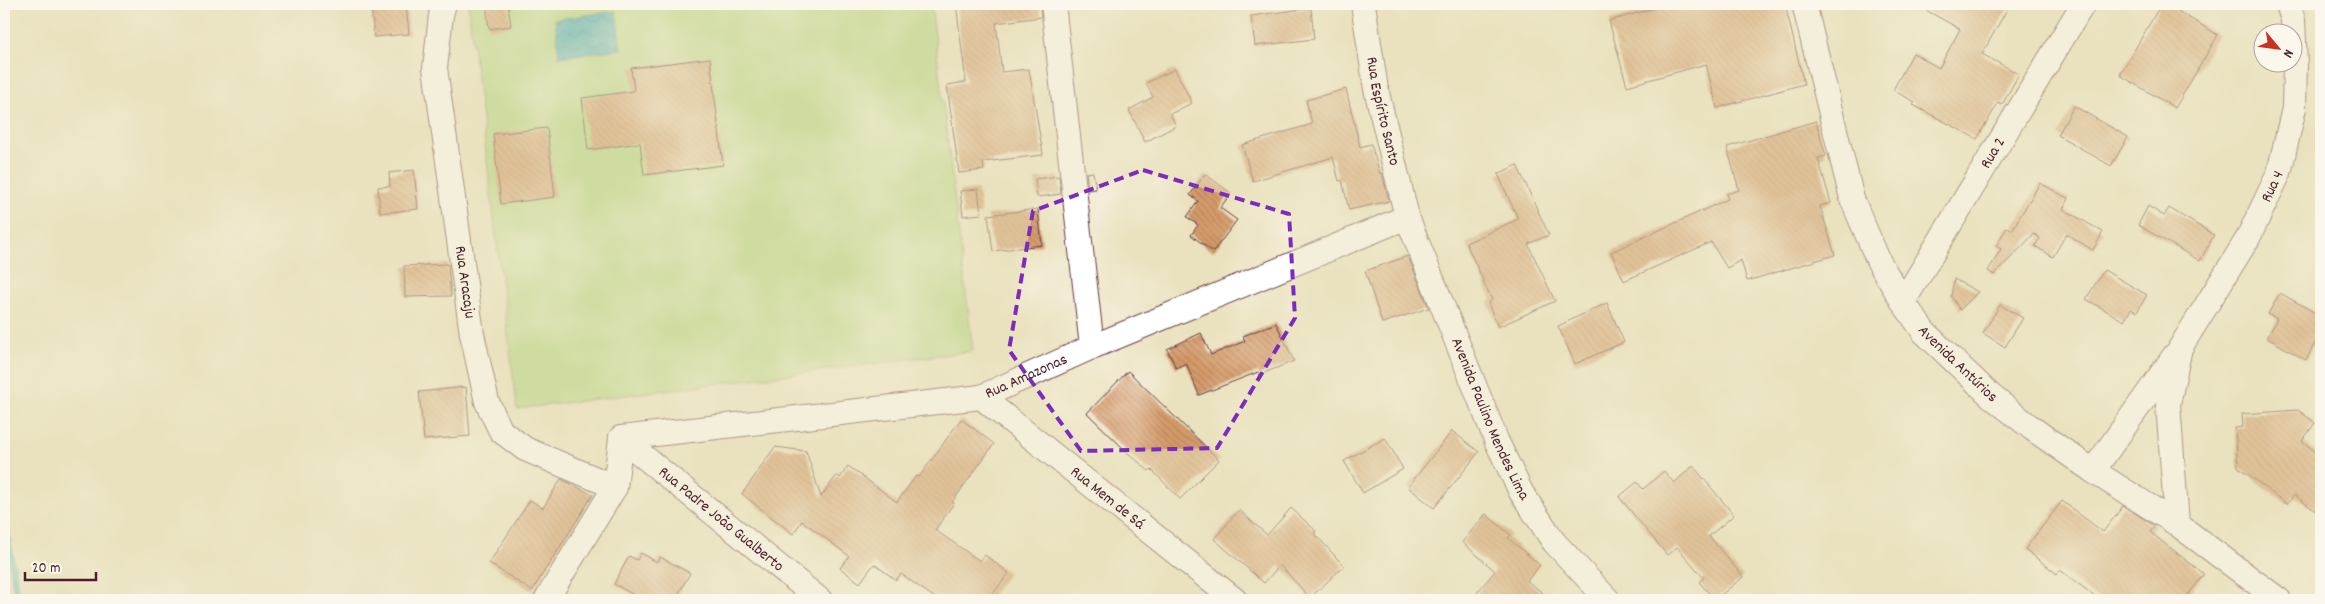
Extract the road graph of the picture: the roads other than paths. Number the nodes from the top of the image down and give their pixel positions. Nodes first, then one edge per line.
1 (444, 4) edge
2 (1053, 4) edge
3 (1363, 4) edge
4 (1804, 4) edge
5 (2083, 4) edge
6 (2288, 4) edge
7 (1407, 217) junction
8 (1903, 302) junction
9 (1092, 347) junction
10 (2180, 348) junction
11 (981, 397) junction
12 (621, 438) junction
13 (2093, 470) junction
14 (615, 486) junction
15 (2178, 524) junction
16 (546, 600) edge
17 (820, 600) edge
18 (1235, 600) edge
19 (1608, 600) edge
20 (2279, 600) edge

1 - 14 street, Rua Aracaju
2 - 9 street
3 - 7 street, Rua Espírito Santo
4 - 8 street, Avenida Antúrios
5 - 8 street, Rua 2
6 - 10 street, Rua 4
7 - 9 street, Rua Amazonas
7 - 19 street, Avenida Paulino Mendes Lima
8 - 13 street, Avenida Antúrios
9 - 11 street, Rua Amazonas
10 - 13 street, Rua 4
10 - 15 street, Rua 4
11 - 12 street, Rua Amazonas
11 - 18 street, Rua Mem de Sá
12 - 14 street
12 - 17 street, Rua Padre João Gualberto
13 - 15 street, Avenida Antúrios
14 - 16 street
15 - 20 street, Avenida Antúrios

